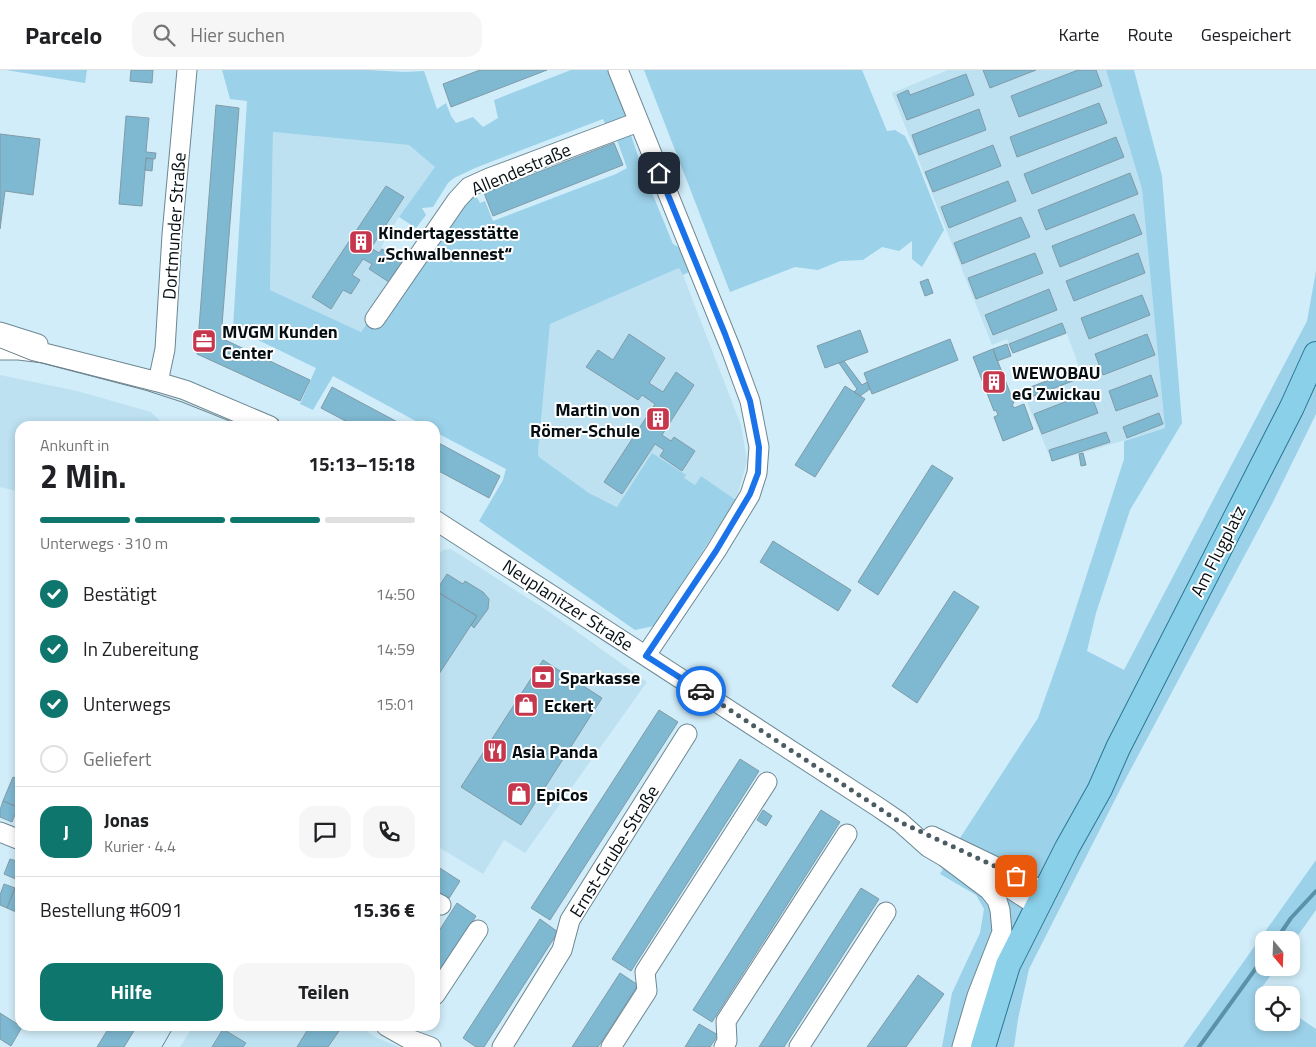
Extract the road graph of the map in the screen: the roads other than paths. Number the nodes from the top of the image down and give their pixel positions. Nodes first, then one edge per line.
1 (187, 70) edge
2 (618, 70) edge
3 (638, 122) junction
4 (376, 320) dead end
5 (0, 332) edge
6 (0, 350) edge
7 (1316, 354) edge
8 (74, 359) junction
9 (158, 382) junction
10 (258, 421) edge
11 (440, 528) edge
12 (646, 656) junction
13 (686, 734) dead end
14 (767, 782) dead end
15 (900, 822) junction
16 (0, 832) edge
17 (847, 834) dead end
18 (15, 838) edge
19 (945, 857) junction
20 (1034, 902) junction
21 (886, 912) dead end
22 (478, 930) dead end
23 (440, 987) edge
24 (413, 1033) edge
25 (431, 1047) edge
26 (502, 1047) edge
27 (610, 1047) edge
28 (724, 1047) edge
29 (799, 1047) edge
30 (962, 1047) edge
31 (966, 1047) edge
32 (983, 1047) edge

1 - 9 street, Dortmunder Straße
2 - 3 street
3 - 4 street, Allendestraße
3 - 12 street
5 - 8 street
6 - 8 street
7 - 20 main road, Am Flugplatz
8 - 9 street
9 - 10 street
11 - 12 street, Neuplanitzer Straße
12 - 15 street, Neuplanitzer Straße
13 - 26 street, Ernst-Grube-Straße
14 - 27 street
15 - 19 street, Neuplanitzer Straße
15 - 20 street, Neuplanitzer Straße
16 - 18 street
17 - 28 street
19 - 20 street, Neuplanitzer Straße
19 - 30 street, Neuplanitzer Straße
20 - 31 main road
20 - 32 main road
21 - 29 street
22 - 23 street
24 - 25 street

